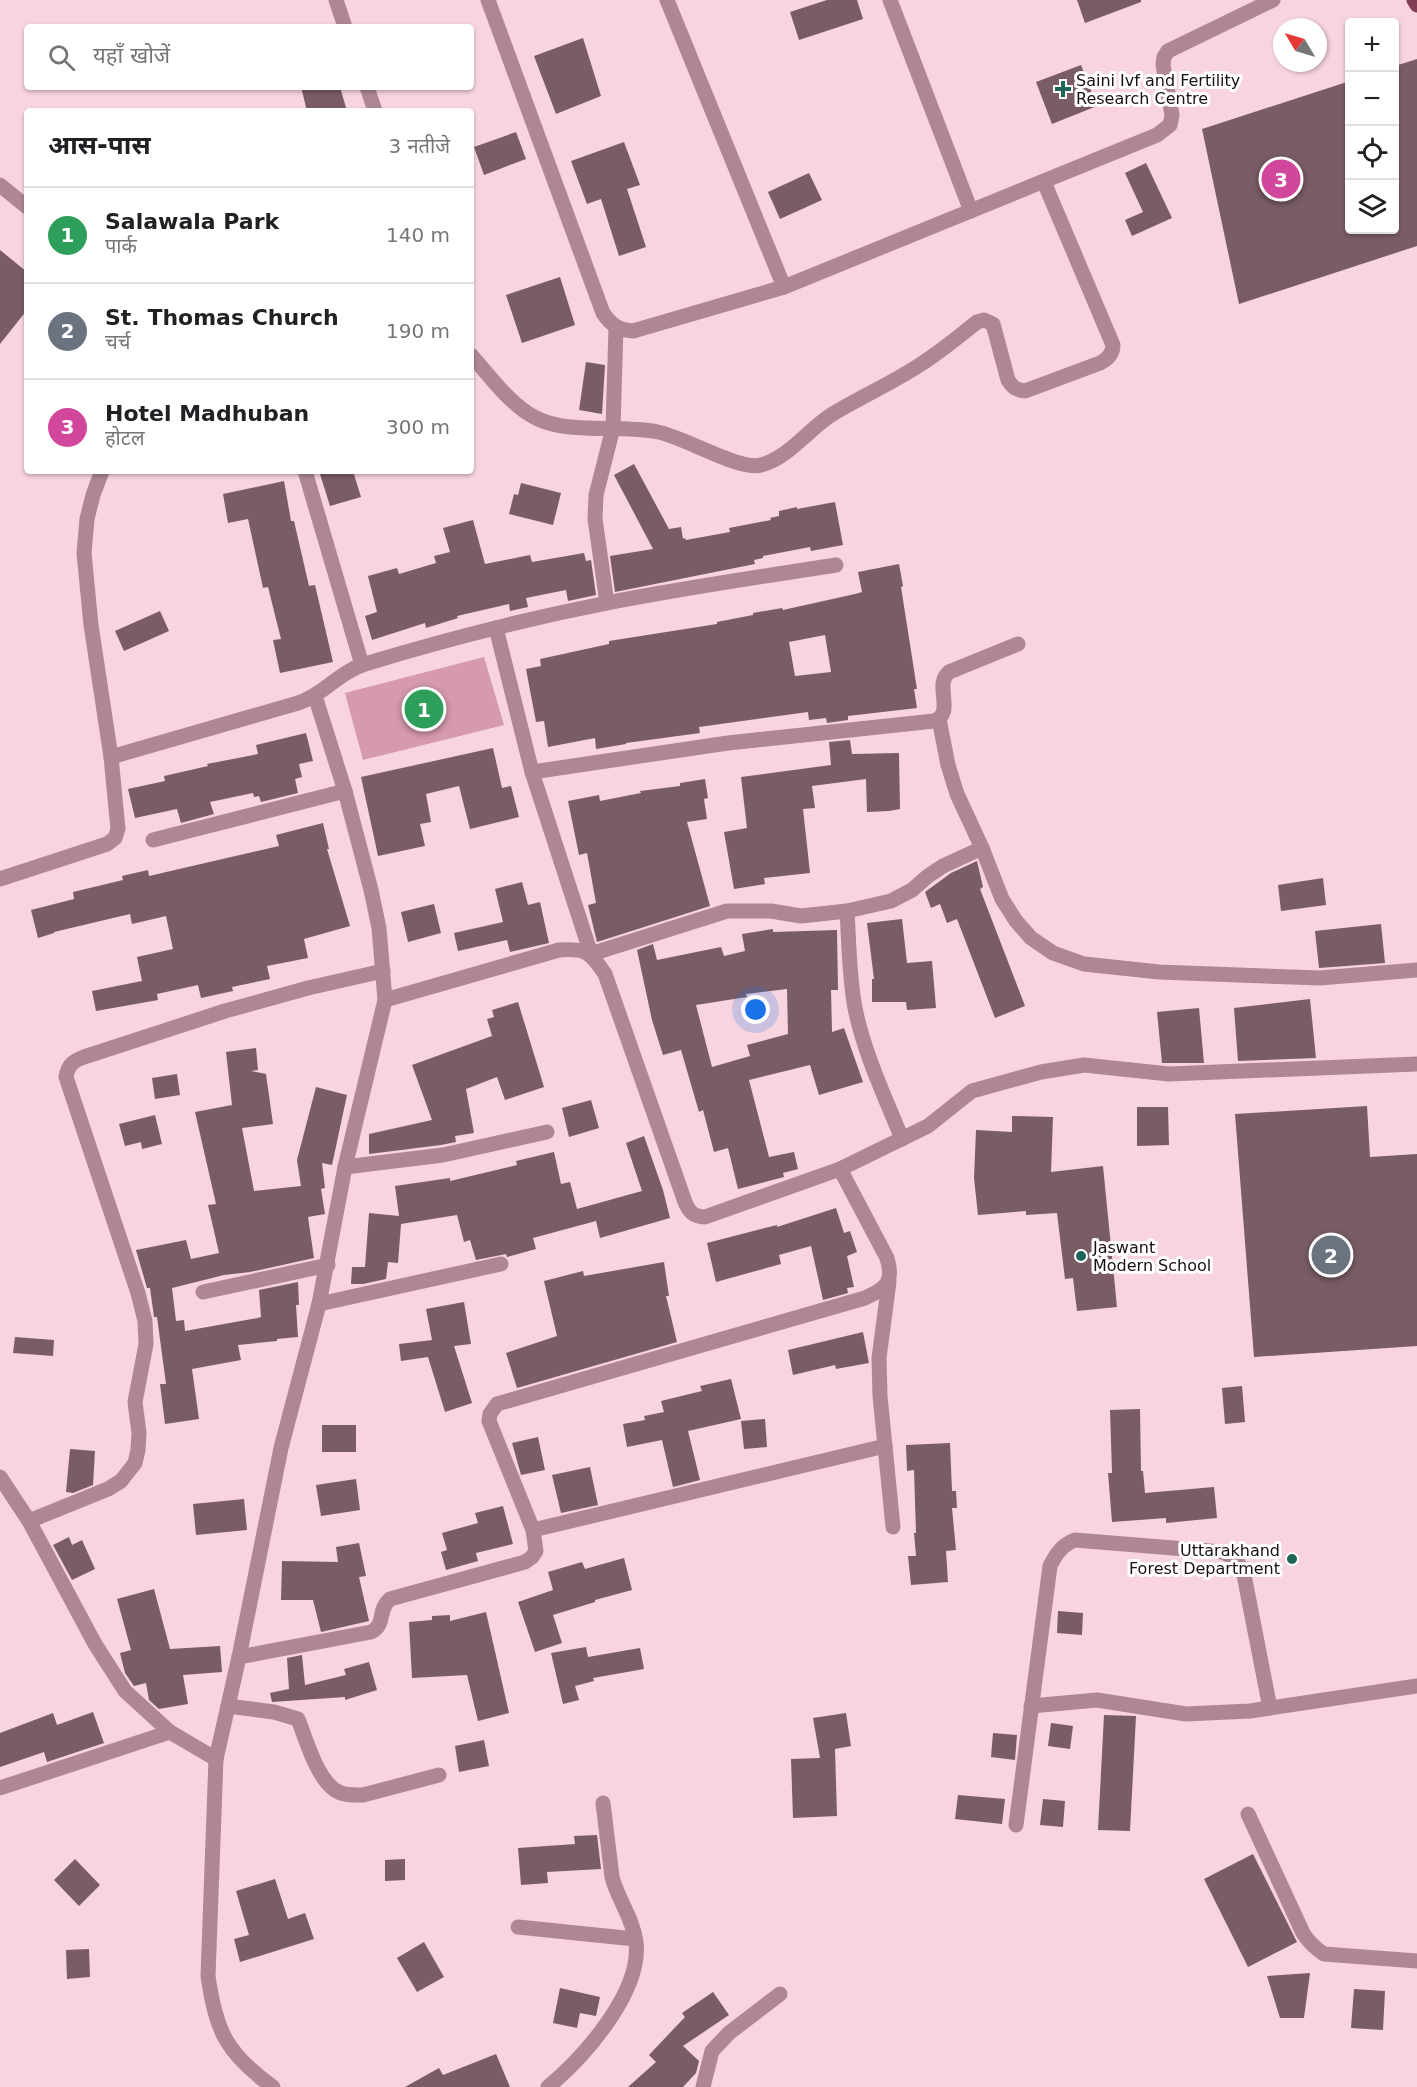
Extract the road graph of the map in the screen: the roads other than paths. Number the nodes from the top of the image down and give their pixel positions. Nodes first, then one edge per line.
1 (336, 0) edge
2 (488, 0) edge
3 (667, 0) edge
4 (890, 0) edge
5 (1273, 0) edge
6 (1414, 0) edge
7 (1417, 5) edge
8 (344, 24) edge
9 (368, 90) edge
10 (374, 108) edge
11 (1044, 182) junction
12 (0, 185) edge
13 (24, 205) edge
14 (971, 211) junction
15 (784, 287) junction
16 (616, 327) junction
17 (474, 358) edge
18 (613, 428) junction
19 (101, 474) edge
20 (306, 474) edge
21 (836, 565) dead end
22 (607, 603) junction
23 (496, 628) junction
24 (1018, 644) dead end
25 (362, 665) junction
26 (315, 696) junction
27 (939, 719) junction
28 (111, 757) junction
29 (532, 772) junction
30 (345, 791) junction
31 (153, 840) dead end
32 (982, 848) junction
33 (0, 879) edge
34 (847, 911) junction
35 (591, 954) junction
36 (1417, 970) edge
37 (383, 971) junction
38 (385, 1000) junction
39 (1417, 1064) edge
40 (547, 1132) dead end
41 (902, 1139) junction
42 (345, 1167) junction
43 (840, 1169) junction
44 (501, 1264) dead end
45 (328, 1265) junction
46 (888, 1281) junction
47 (204, 1292) dead end
48 (320, 1304) junction
49 (885, 1446) junction
50 (0, 1477) edge
51 (29, 1521) junction
52 (893, 1527) dead end
53 (533, 1530) junction
54 (239, 1657) junction
55 (1417, 1686) edge
56 (228, 1706) junction
57 (1031, 1706) junction
58 (1270, 1708) junction
59 (170, 1732) junction
60 (216, 1759) junction
61 (439, 1775) dead end
62 (0, 1788) edge
63 (603, 1803) dead end
64 (1248, 1814) dead end
65 (1016, 1825) dead end
66 (518, 1927) dead end
67 (635, 1939) junction
68 (1417, 1961) edge
69 (780, 1994) dead end
70 (273, 2087) edge
71 (548, 2087) edge
72 (703, 2087) edge

1 - 8 street
2 - 16 street
3 - 15 street
4 - 14 street
5 - 11 street
6 - 7 main road
9 - 10 street
11 - 14 street
11 - 18 street
12 - 13 street
14 - 15 street
15 - 16 street
16 - 18 street
17 - 18 street
18 - 22 street
19 - 28 street
20 - 25 street
21 - 22 street
22 - 23 street
23 - 25 street
23 - 29 street
24 - 27 street
25 - 26 street
26 - 28 street
26 - 30 street
27 - 29 street
27 - 32 street
28 - 33 street
29 - 35 street
30 - 31 street
30 - 37 street
32 - 34 street
32 - 36 street
34 - 35 street
34 - 41 street
35 - 38 street
35 - 43 street
37 - 38 street
37 - 51 street
38 - 42 street
39 - 41 street
40 - 42 street
41 - 43 street
42 - 45 street
43 - 46 street
44 - 48 street
45 - 47 street
45 - 48 street
46 - 49 street
46 - 53 street
48 - 54 street
49 - 52 street
49 - 53 street
50 - 51 street
51 - 59 street
53 - 54 street
54 - 56 street
55 - 58 street
56 - 60 street
56 - 61 street
57 - 58 street
57 - 58 street
57 - 65 street
59 - 60 street
59 - 62 street
60 - 70 street
63 - 67 street
64 - 68 street
66 - 67 street
67 - 71 street
69 - 72 street

